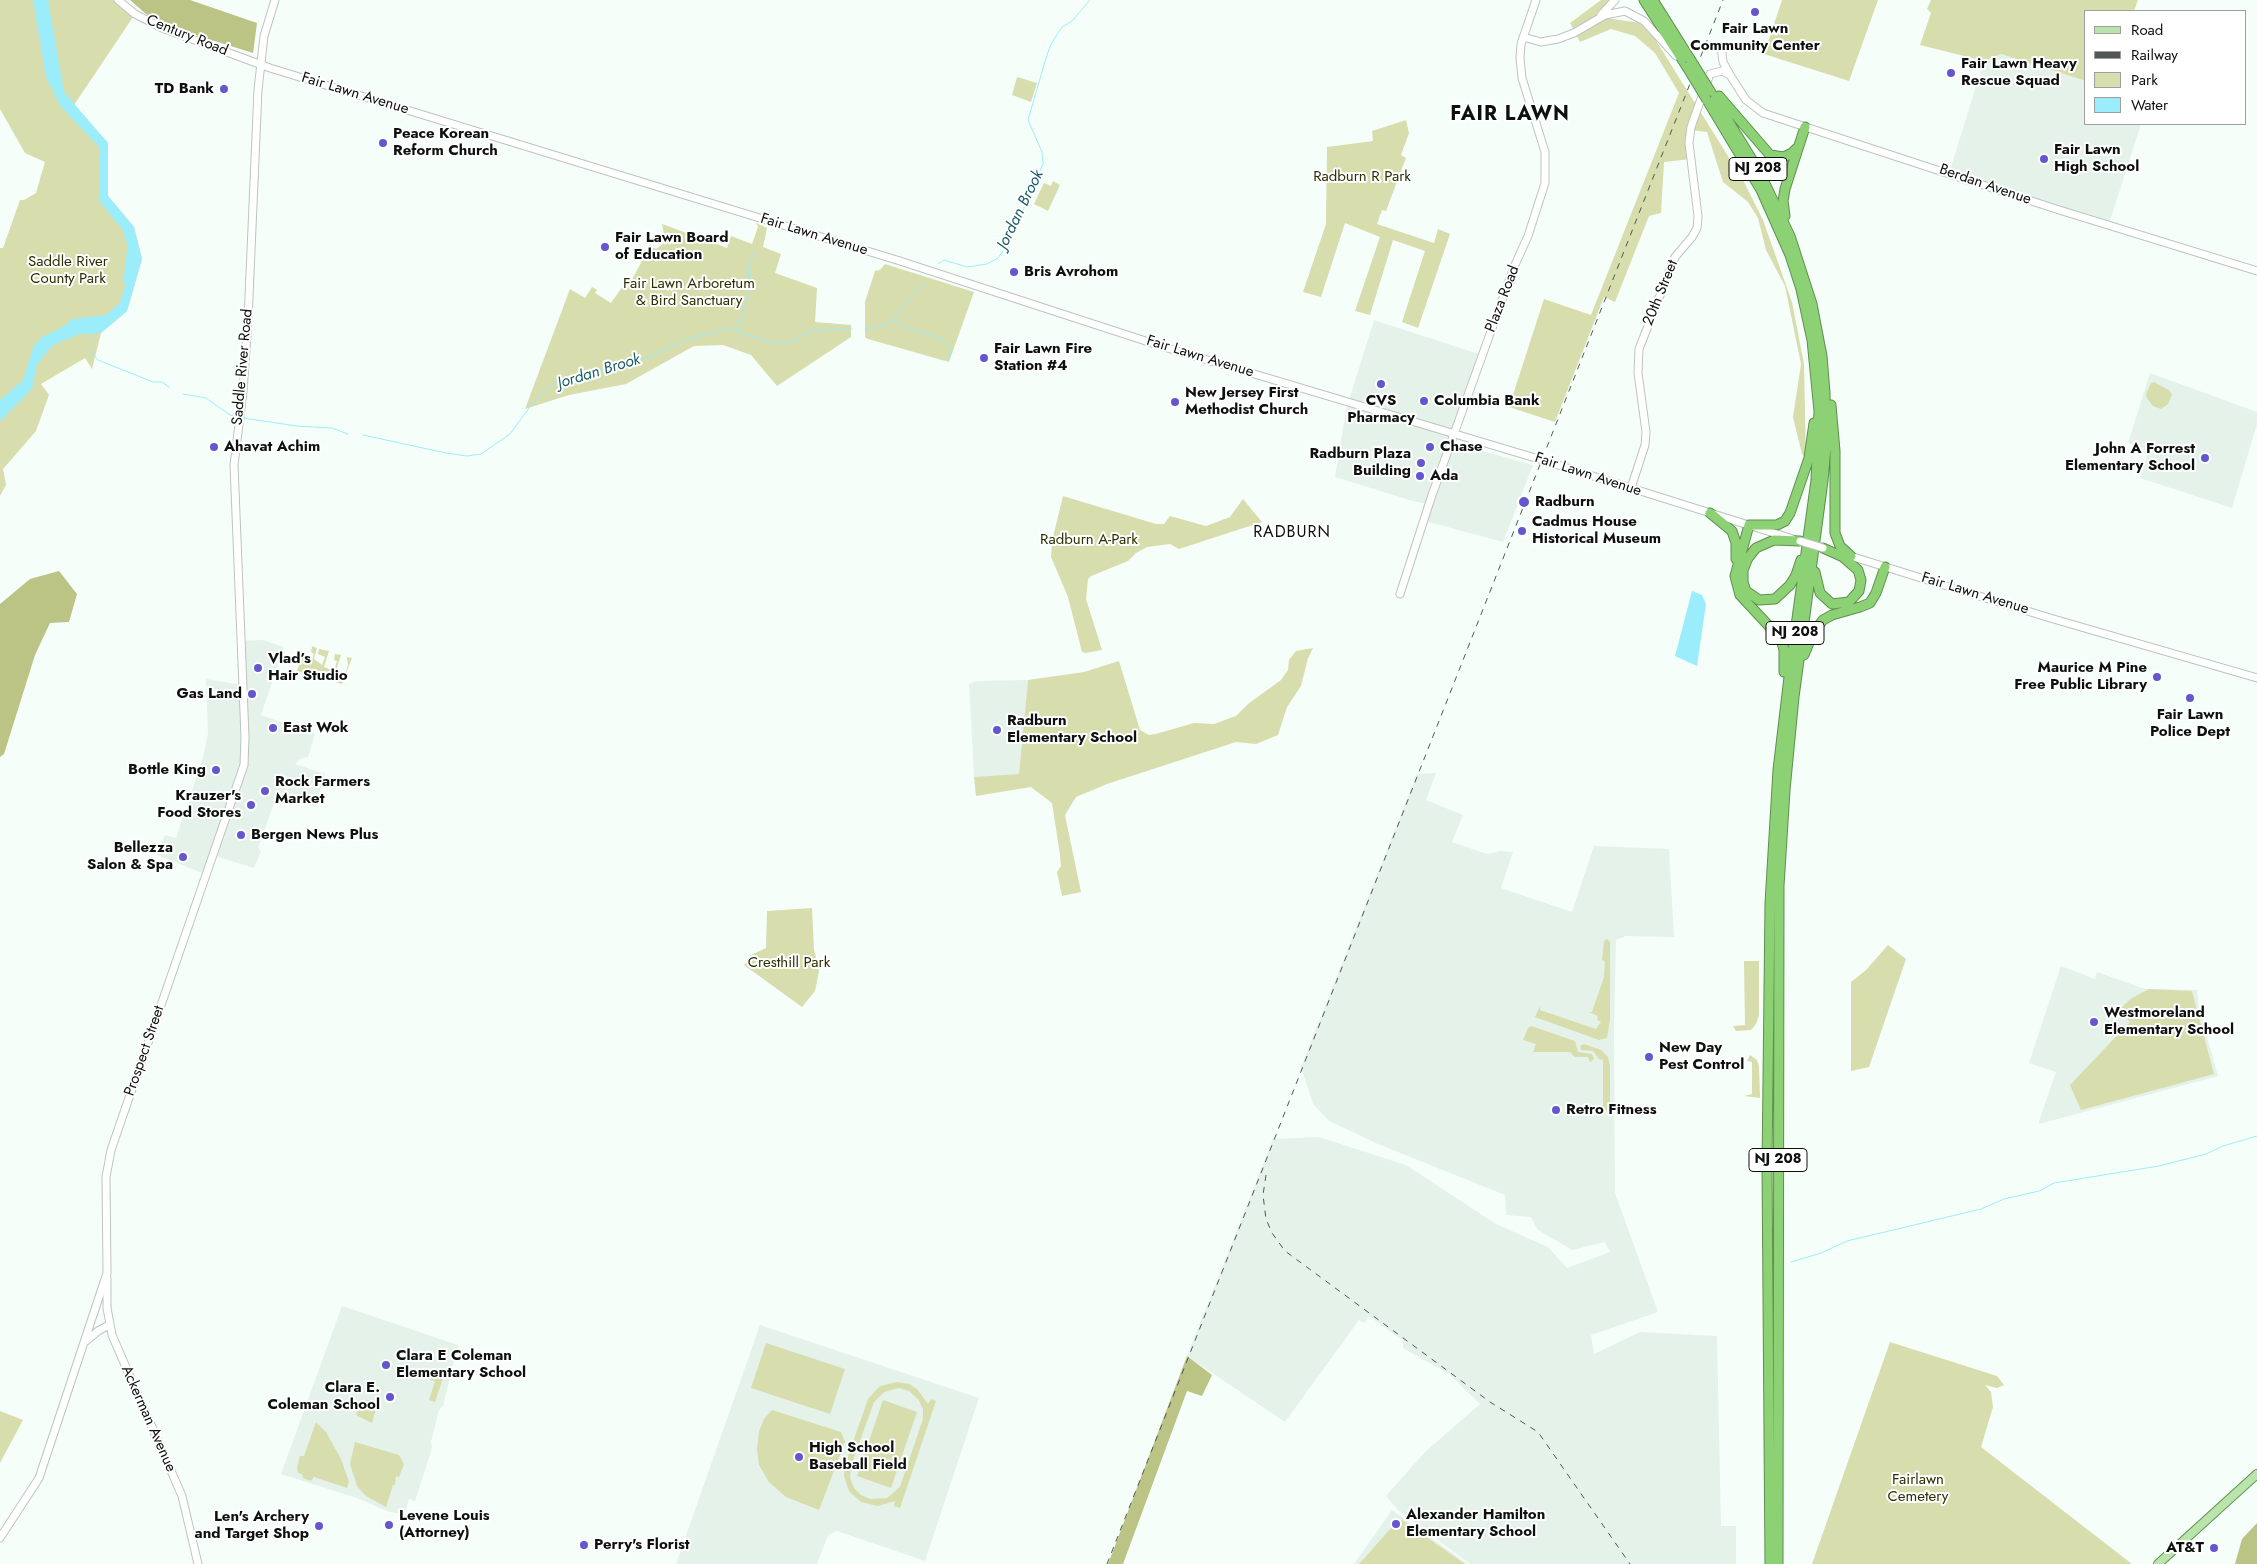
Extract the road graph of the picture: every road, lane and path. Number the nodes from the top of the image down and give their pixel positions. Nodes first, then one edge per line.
1 (118, 0) edge
2 (275, 0) edge
3 (1536, 0) edge
4 (1615, 0) edge
5 (1644, 0) edge
6 (1653, 0) edge
7 (1659, 0) edge
8 (1597, 19) junction
9 (1667, 22) junction
10 (1523, 37) junction
11 (1721, 46) dead end
12 (1688, 63) junction
13 (260, 65) junction
14 (1730, 75) junction
15 (1706, 78) junction
16 (1710, 93) junction
17 (1805, 127) junction
18 (1801, 141) junction
19 (1797, 252) junction
20 (2257, 271) edge
21 (1818, 357) junction
22 (1455, 434) junction
23 (1631, 488) junction
24 (1710, 513) junction
25 (1815, 516) junction
26 (1749, 525) junction
27 (1800, 541) junction
28 (1823, 548) junction
29 (1851, 556) junction
30 (1884, 567) junction
31 (1735, 576) junction
32 (1400, 594) dead end
33 (2257, 678) edge
34 (1793, 706) junction
35 (1780, 751) junction
36 (244, 765) joint
37 (107, 1272) junction
38 (109, 1325) junction
39 (84, 1343) junction
40 (2257, 1474) edge
41 (0, 1538) edge
42 (198, 1564) edge
43 (1770, 1564) edge
44 (1778, 1564) edge
45 (2158, 1564) edge

1 - 13 main road, Century Road
2 - 13 main road, Saddle River Road
3 - 10 main road, Plaza Road
4 - 8 main road
5 - 12 highway, NJ 208
6 - 9 highway, NJ 208
7 - 9 highway
8 - 10 main road
8 - 12 main road
9 - 12 highway, NJ 208
10 - 22 main road, Plaza Road
11 - 14 main road, Berdan Avenue
12 - 15 highway, NJ 208, bridge
12 - 16 highway, NJ 208, bridge
13 - 22 main road, Fair Lawn Avenue
13 - 36 main road, Saddle River Road
14 - 15 main road
14 - 17 main road, Berdan Avenue
15 - 16 highway, bridge
15 - 23 main road, 20th Street
16 - 18 highway
16 - 19 highway, NJ 208
16 - 21 highway, NJ 208
17 - 18 highway
17 - 20 main road, Berdan Avenue
18 - 19 highway
19 - 21 highway, NJ 208
21 - 25 highway, NJ 208
21 - 26 highway
21 - 29 highway
22 - 23 main road, Fair Lawn Avenue
22 - 32 main road, Plaza Road
23 - 24 main road, Fair Lawn Avenue
24 - 26 main road, Fair Lawn Avenue
24 - 31 highway
25 - 27 highway
25 - 28 highway
25 - 34 highway, NJ 208
25 - 35 highway, NJ 208
26 - 27 main road, Fair Lawn Avenue
26 - 31 highway
27 - 28 main road, Fair Lawn Avenue, bridge
28 - 29 main road, Fair Lawn Avenue
29 - 30 main road, Fair Lawn Avenue
30 - 33 main road, Fair Lawn Avenue
30 - 34 highway
31 - 35 highway
34 - 44 highway, NJ 208
35 - 43 highway, NJ 208
36 - 37 main road, Prospect Street
37 - 38 main road, Ackerman Avenue
37 - 39 main road, Prospect Street
38 - 39 main road
38 - 42 main road, Ackerman Avenue
39 - 41 main road, Prospect Street
40 - 45 main road

